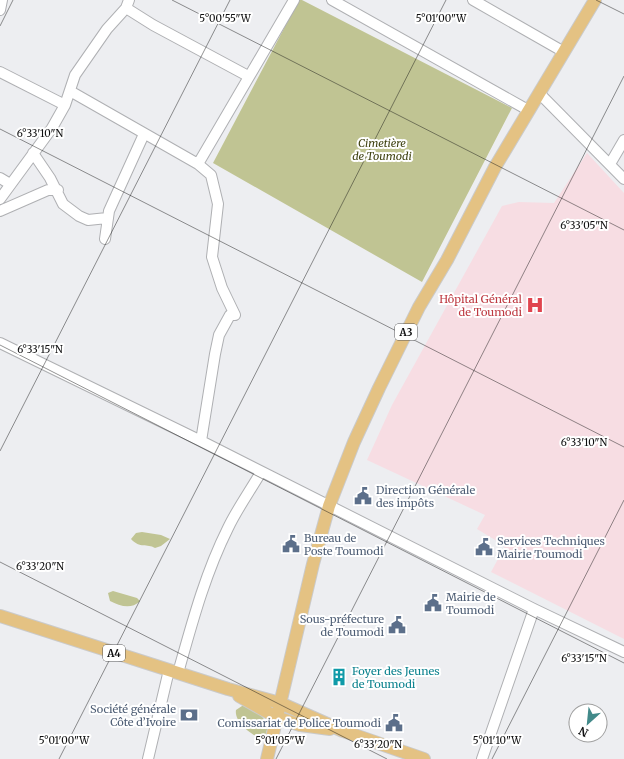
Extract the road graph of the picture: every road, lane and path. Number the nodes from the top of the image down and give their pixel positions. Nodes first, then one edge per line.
1 (2, 0) edge
2 (294, 0) edge
3 (332, 0) edge
4 (473, 0) edge
5 (595, 0) edge
6 (128, 4) edge
7 (0, 10) edge
8 (564, 52) junction
9 (0, 72) edge
10 (248, 76) junction
11 (70, 91) junction
12 (540, 94) junction
13 (65, 105) junction
14 (528, 110) junction
15 (144, 134) junction
16 (624, 140) edge
17 (33, 153) junction
18 (198, 164) junction
19 (610, 164) junction
20 (0, 178) edge
21 (624, 179) edge
22 (10, 184) junction
23 (58, 190) junction
24 (0, 199) edge
25 (0, 211) edge
26 (107, 218) junction
27 (105, 239) dead end
28 (0, 343) edge
29 (201, 441) junction
30 (261, 472) junction
31 (329, 506) junction
32 (534, 609) junction
33 (0, 616) edge
34 (624, 652) edge
35 (174, 671) junction
36 (228, 689) junction
37 (280, 703) junction
38 (276, 717) junction
39 (343, 731) junction
40 (396, 754) edge
41 (148, 759) edge
42 (267, 759) edge
43 (424, 759) edge
44 (482, 759) edge

1 - 7 street
2 - 10 street
3 - 14 street
4 - 8 street
5 - 8 main road, A3
6 - 10 street
6 - 11 street
8 - 12 main road, A3
9 - 13 street
10 - 18 street
11 - 13 street
11 - 15 street
12 - 14 main road, A3
12 - 19 street
13 - 17 street
14 - 31 main road, A3
15 - 18 street
15 - 26 street
16 - 19 street
17 - 22 street
17 - 23 street
18 - 29 street
19 - 21 street
20 - 22 street
22 - 24 street
23 - 25 street
23 - 26 street
26 - 27 street
28 - 29 street
29 - 30 street
30 - 31 street
30 - 35 street
31 - 32 street
31 - 37 main road, A3
32 - 34 street
32 - 44 street
33 - 35 main road, A4
35 - 36 main road, A4
35 - 41 street
36 - 37 main road, A4
36 - 38 main road, A4
37 - 38 main road, A3
37 - 39 main road, A4
38 - 39 main road, A4
38 - 42 main road, A3
39 - 40 main road, A4
40 - 43 main road, A4

